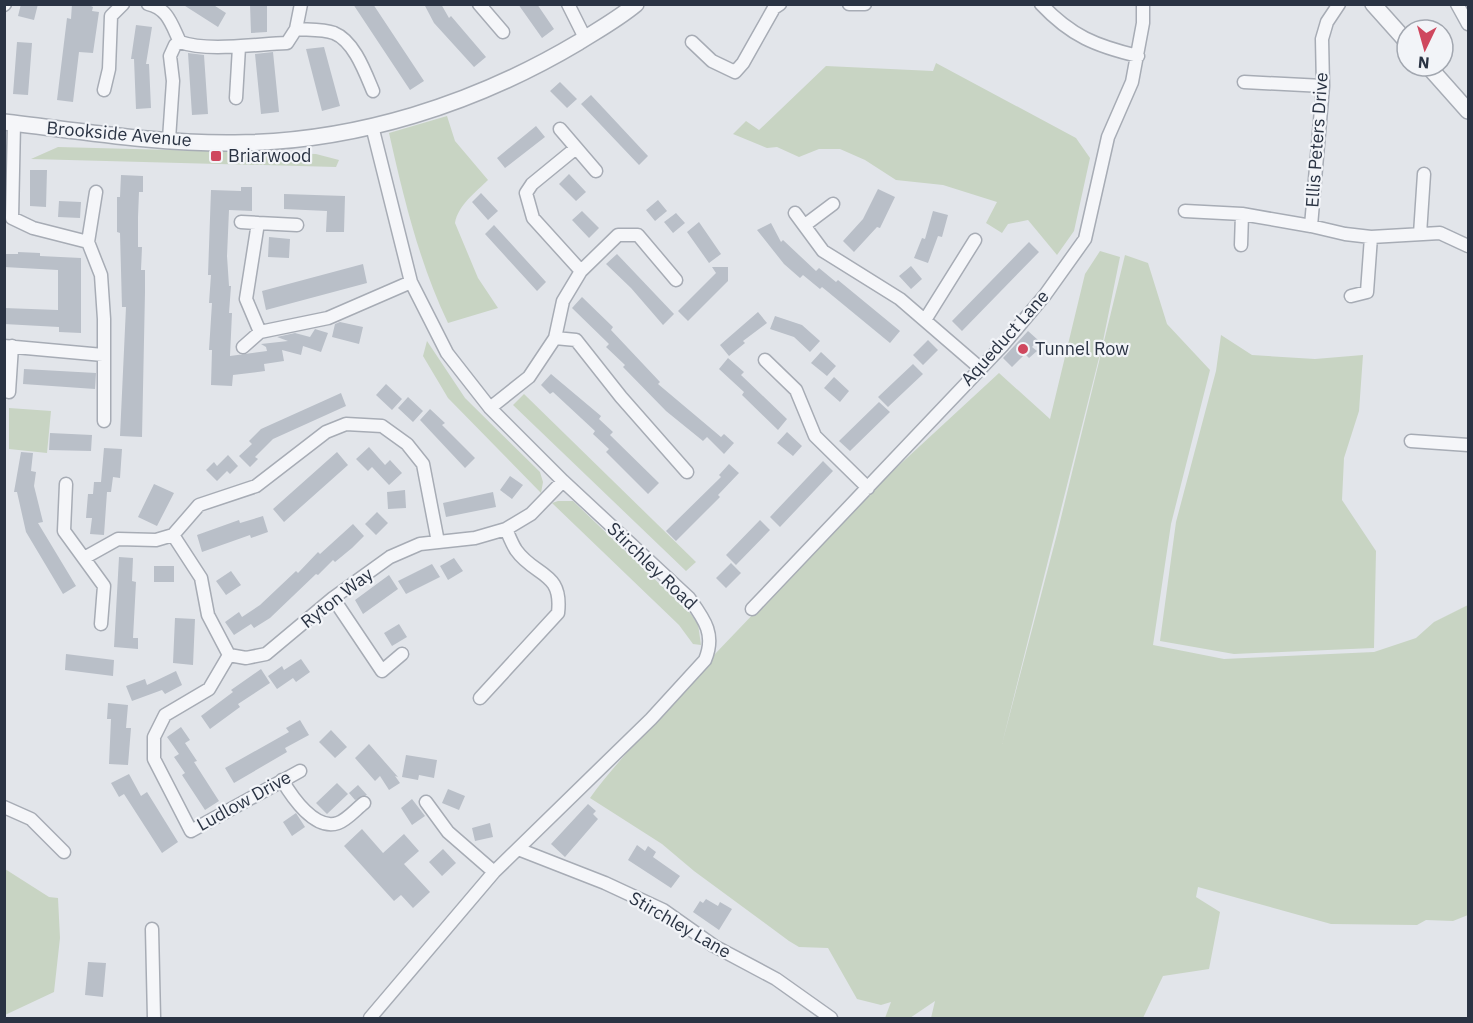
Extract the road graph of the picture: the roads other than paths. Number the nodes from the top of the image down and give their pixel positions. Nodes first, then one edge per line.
1 (123, 4) edge
2 (148, 4) edge
3 (301, 4) edge
4 (479, 4) edge
5 (568, 4) edge
6 (636, 4) edge
7 (780, 4) edge
8 (849, 4) edge
9 (865, 4) edge
10 (1041, 4) edge
11 (1143, 4) edge
12 (1339, 4) edge
13 (1374, 4) edge
14 (1457, 4) edge
15 (1468, 24) edge
16 (1395, 28) edge
17 (296, 29) junction
18 (503, 32) dead end
19 (585, 38) junction
20 (180, 42) junction
21 (692, 42) dead end
22 (239, 47) junction
23 (1138, 56) junction
24 (1439, 78) edge
25 (1244, 81) dead end
26 (1323, 86) junction
27 (104, 90) dead end
28 (373, 91) dead end
29 (236, 98) dead end
30 (1468, 111) edge
31 (9, 123) edge
32 (372, 126) junction
33 (560, 129) dead end
34 (169, 139) junction
35 (576, 148) junction
36 (596, 171) dead end
37 (1424, 174) dead end
38 (96, 192) dead end
39 (833, 204) dead end
40 (1185, 211) dead end
41 (795, 213) dead end
42 (1242, 214) junction
43 (8, 220) edge
44 (241, 222) dead end
45 (258, 223) junction
46 (297, 225) dead end
47 (805, 225) junction
48 (1311, 226) junction
49 (1420, 234) junction
50 (1371, 237) junction
51 (975, 240) dead end
52 (88, 242) junction
53 (1241, 245) dead end
54 (1468, 246) edge
55 (581, 271) junction
56 (676, 280) dead end
57 (411, 282) junction
58 (1351, 296) dead end
59 (925, 320) junction
60 (260, 332) junction
61 (555, 338) junction
62 (8, 346) edge
63 (243, 347) dead end
64 (103, 355) junction
65 (765, 360) dead end
66 (980, 368) junction
67 (9, 392) dead end
68 (490, 408) junction
69 (104, 421) dead end
70 (1410, 441) dead end
71 (1468, 445) edge
72 (687, 472) dead end
73 (562, 481) junction
74 (66, 484) dead end
75 (868, 488) junction
76 (506, 529) junction
77 (173, 535) junction
78 (438, 542) junction
79 (84, 558) junction
80 (333, 598) junction
81 (752, 609) dead end
82 (101, 624) dead end
83 (402, 654) dead end
84 (229, 655) junction
85 (480, 698) dead end
86 (300, 771) dead end
87 (282, 780) junction
88 (426, 802) dead end
89 (364, 803) dead end
90 (4, 807) edge
91 (518, 849) junction
92 (64, 852) dead end
93 (494, 872) junction
94 (152, 929) dead end
95 (154, 1018) edge
96 (370, 1018) edge
97 (831, 1018) edge

1 - 27 street
2 - 20 street
3 - 17 street
4 - 18 street
5 - 19 street
6 - 19 street, Brookside Avenue
7 - 21 street
8 - 9 street
10 - 23 street
11 - 23 street, Aqueduct Lane
12 - 26 street, Ellis Peters Drive
13 - 16 street
14 - 15 street
17 - 22 street
17 - 28 street
19 - 32 street, Brookside Avenue
20 - 22 street
20 - 34 street
22 - 29 street
23 - 66 street, Aqueduct Lane
24 - 30 street
25 - 26 street
26 - 48 street, Ellis Peters Drive
31 - 34 street, Brookside Avenue
31 - 43 street
32 - 34 street, Brookside Avenue
32 - 57 street, Stirchley Road
33 - 35 street
35 - 36 street
35 - 55 street
37 - 49 street
38 - 52 street
39 - 47 street
40 - 42 street
41 - 47 street
42 - 48 street
42 - 53 street
43 - 52 street
44 - 45 street
45 - 46 street
45 - 60 street
47 - 59 street
48 - 50 street, Ellis Peters Drive
49 - 50 street, Ellis Peters Drive
49 - 54 street, Ellis Peters Drive
50 - 58 street
51 - 59 street
52 - 64 street
55 - 56 street
55 - 61 street
57 - 60 street
57 - 68 street, Stirchley Road
59 - 66 street
60 - 63 street
61 - 68 street
61 - 72 street
62 - 64 street
62 - 67 street
64 - 69 street
65 - 75 street
66 - 75 street, Aqueduct Lane
68 - 73 street, Stirchley Road
70 - 71 street
73 - 76 street, Ryton Way
73 - 91 street, Stirchley Road
74 - 79 street
75 - 81 street, Aqueduct Lane
76 - 78 street, Ryton Way
76 - 85 street
77 - 78 street
77 - 79 street
77 - 84 street
78 - 80 street, Ryton Way
79 - 82 street
80 - 83 street
80 - 84 street, Ryton Way
84 - 87 street, Ludlow Drive
86 - 87 street, Ludlow Drive
87 - 89 street
88 - 93 street
90 - 92 street
91 - 93 street, Stirchley Road
91 - 97 street, Stirchley Lane
93 - 96 street, Stirchley Road
94 - 95 street

